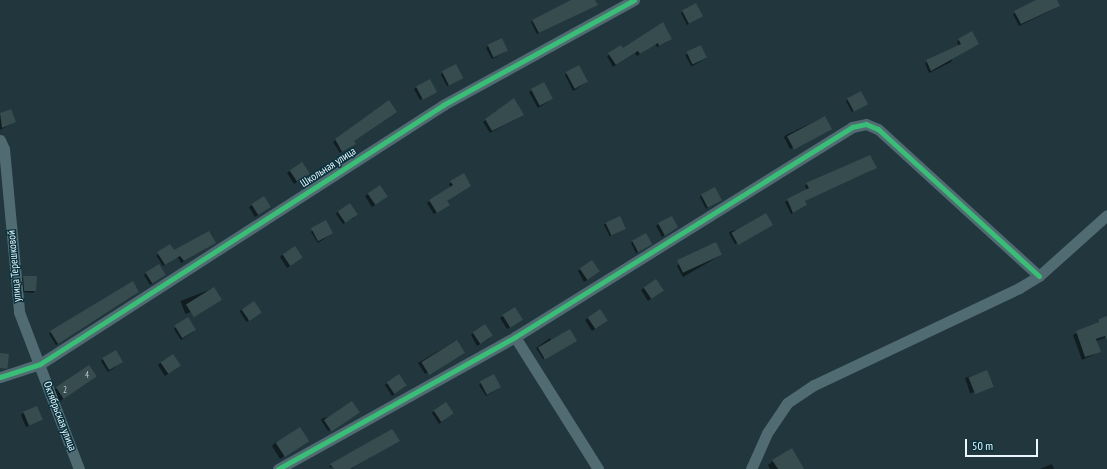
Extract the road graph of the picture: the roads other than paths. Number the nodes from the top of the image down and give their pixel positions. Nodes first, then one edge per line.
1 (634, 0) edge
2 (0, 140) edge
3 (1107, 215) edge
4 (1039, 276) junction
5 (515, 337) junction
6 (40, 364) junction
7 (0, 377) edge
8 (79, 469) edge
9 (278, 469) edge
10 (598, 469) edge
11 (751, 469) edge

1 - 6 street, Школьная улица
2 - 6 street, улица Терешковой
3 - 4 street
4 - 5 street
4 - 11 street
5 - 9 street
5 - 10 street
6 - 7 street, Школьная улица
6 - 8 street, Октябрьская улица

